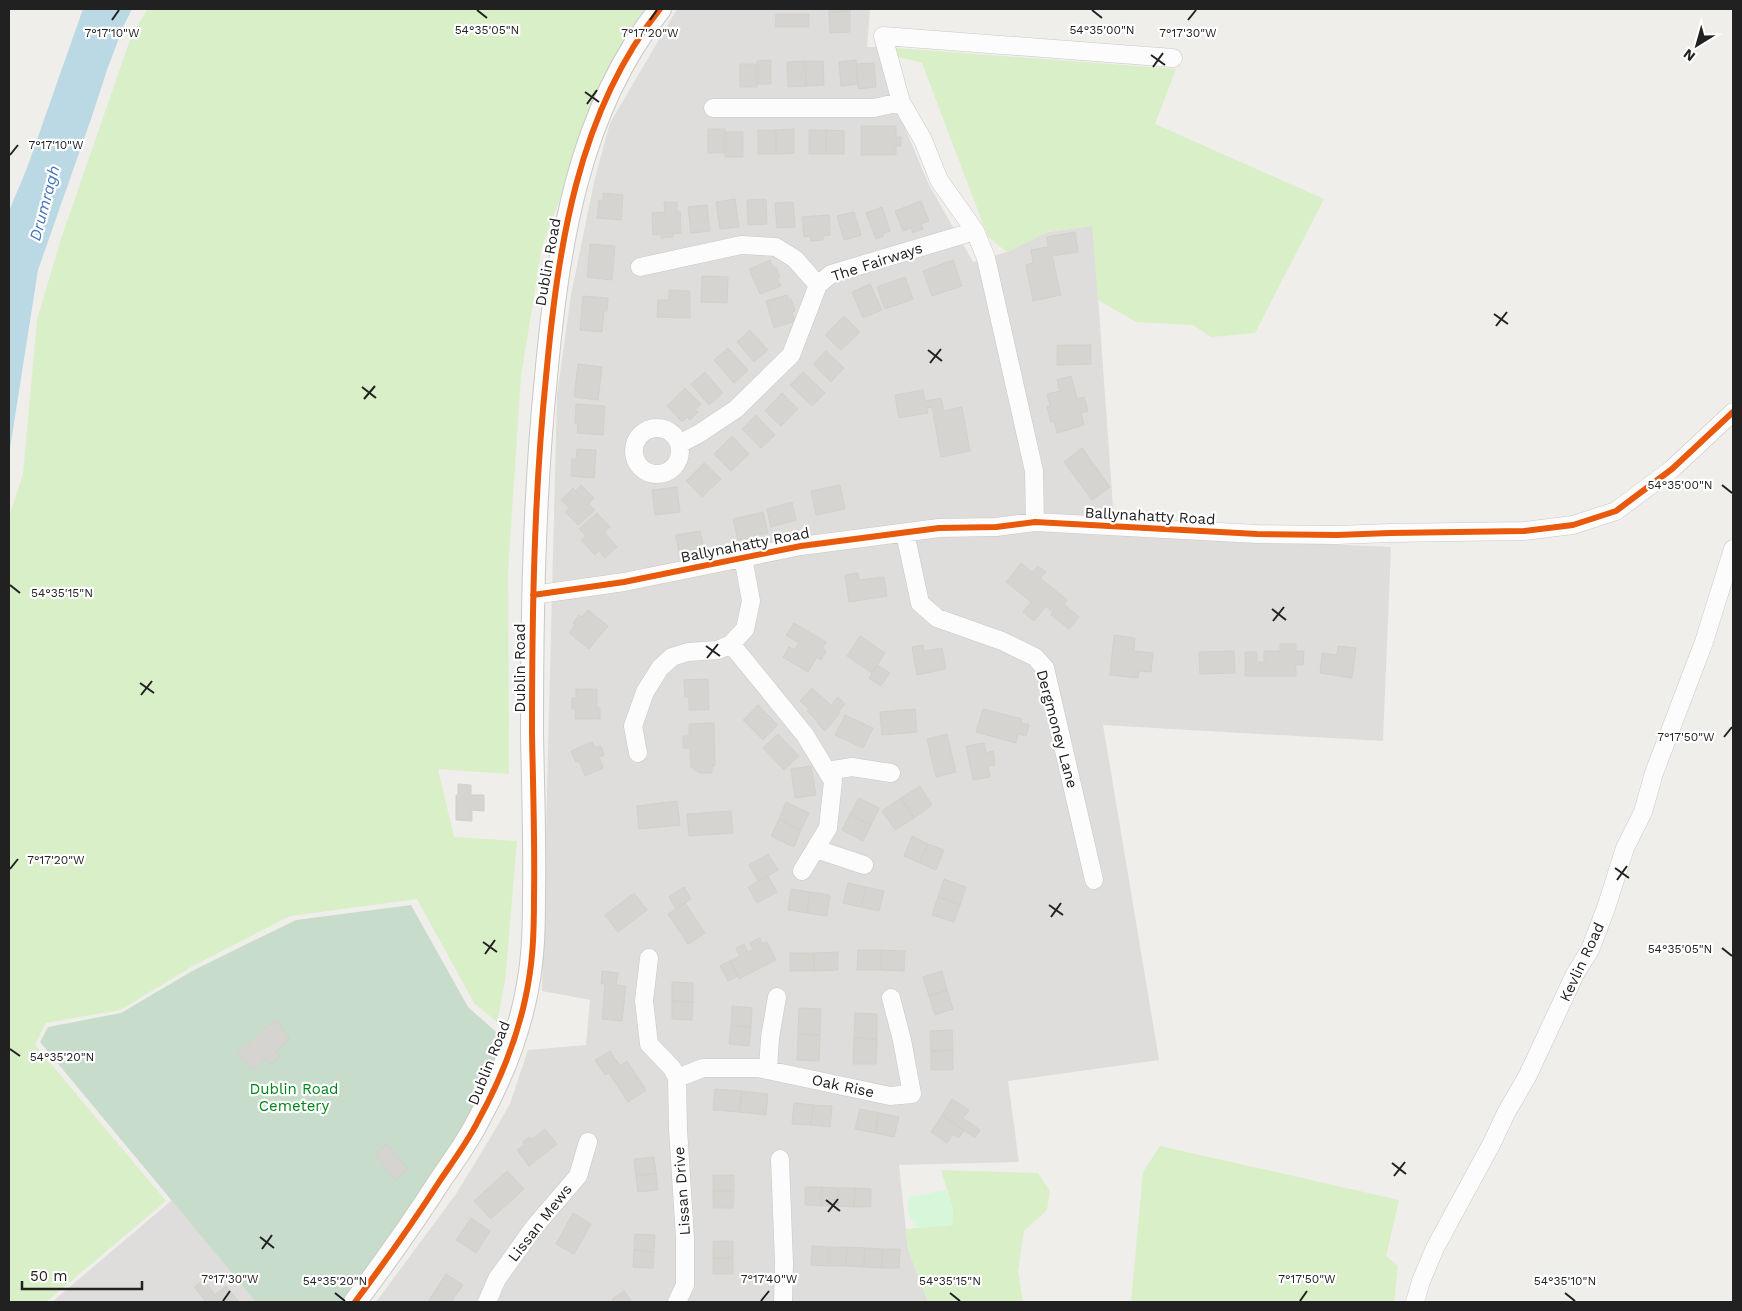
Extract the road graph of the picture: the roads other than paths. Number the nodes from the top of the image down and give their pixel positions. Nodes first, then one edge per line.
1 (660, 9) edge
2 (1174, 58) dead end
3 (901, 102) junction
4 (713, 108) dead end
5 (975, 231) junction
6 (640, 267) dead end
7 (818, 285) junction
8 (1733, 412) edge
9 (678, 444) dead end
10 (1035, 522) junction
11 (904, 533) junction
12 (1733, 549) edge
13 (743, 557) junction
14 (533, 594) junction
15 (730, 644) junction
16 (638, 753) dead end
17 (827, 771) junction
18 (891, 773) dead end
19 (816, 848) junction
20 (864, 865) dead end
21 (802, 872) dead end
22 (1094, 880) dead end
23 (649, 958) dead end
24 (777, 997) dead end
25 (891, 998) dead end
26 (768, 1070) junction
27 (677, 1078) junction
28 (588, 1142) dead end
29 (780, 1159) dead end
30 (355, 1302) edge
31 (487, 1302) edge
32 (677, 1302) edge
33 (783, 1302) edge
34 (1415, 1302) edge

1 - 14 street, Dublin Road
2 - 3 street
3 - 4 street
3 - 5 street
5 - 7 street, The Fairways
5 - 10 street
6 - 7 street
7 - 9 street, The Fairways
8 - 10 street, Ballynahatty Road
10 - 11 street, Ballynahatty Road
11 - 13 street, Ballynahatty Road
11 - 22 street, Dergmoney Lane
12 - 34 street, Kevlin Road
13 - 14 street, Ballynahatty Road
13 - 15 street
14 - 30 street, Dublin Road
15 - 16 street
15 - 17 street
17 - 18 street
17 - 19 street
19 - 20 street
19 - 21 street
23 - 27 street
24 - 26 street
25 - 26 street, Oak Rise
26 - 27 street, Oak Rise
27 - 32 street, Lissan Drive
28 - 31 street, Lissan Mews
29 - 33 street

